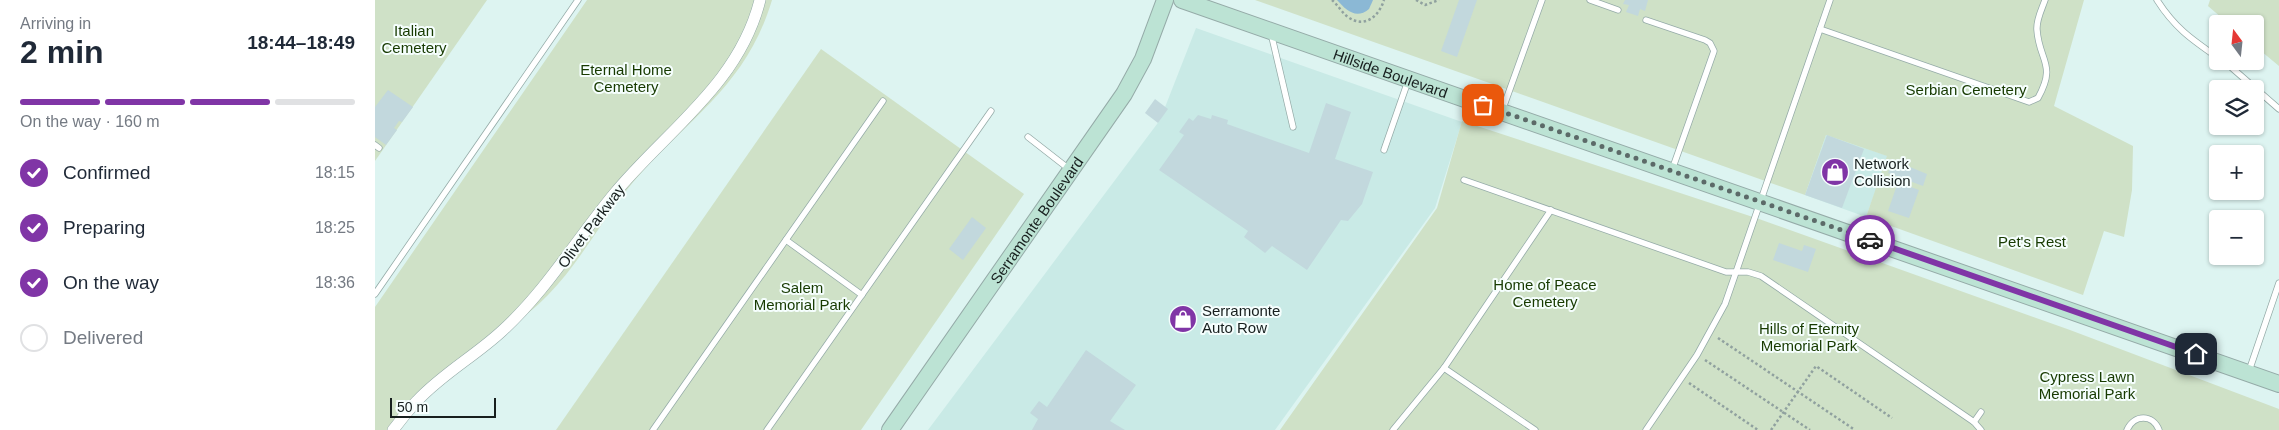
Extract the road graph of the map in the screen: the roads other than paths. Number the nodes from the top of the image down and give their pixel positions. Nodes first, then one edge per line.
1 (578, 0) edge
2 (760, 0) edge
3 (1165, 0) edge
4 (1182, 0) edge
5 (1542, 0) edge
6 (1590, 0) edge
7 (1830, 0) edge
8 (2045, 0) edge
9 (2157, 0) edge
10 (1618, 10) dead end
11 (1647, 20) dead end
12 (1820, 29) junction
13 (1270, 31) junction
14 (2209, 51) edge
15 (2234, 70) edge
16 (1409, 79) junction
17 (883, 101) dead end
18 (2279, 109) edge
19 (991, 111) dead end
20 (1502, 111) junction
21 (1293, 127) dead end
22 (1028, 137) dead end
23 (1384, 150) dead end
24 (1071, 170) junction
25 (1672, 170) junction
26 (1464, 180) dead end
27 (1759, 200) junction
28 (1551, 210) junction
29 (786, 240) junction
30 (1736, 272) junction
31 (2279, 283) edge
32 (375, 294) edge
33 (862, 294) junction
34 (1443, 368) junction
35 (2248, 373) junction
36 (2279, 384) edge
37 (1981, 412) dead end
38 (1974, 422) junction
39 (393, 430) edge
40 (653, 430) edge
41 (767, 430) edge
42 (890, 430) edge
43 (1393, 430) edge
44 (1535, 430) edge
45 (1646, 430) edge
46 (1981, 430) edge
47 (2127, 430) edge
48 (2159, 430) edge

1 - 32 lane
2 - 39 street, Olivet Parkway
3 - 24 main road, Serramonte Boulevard
4 - 13 main road, Hillside Boulevard
5 - 20 lane
6 - 10 lane
7 - 12 lane
8 - 12 lane
9 - 14 lane
11 - 25 lane
12 - 27 lane
13 - 16 main road, Hillside Boulevard
13 - 21 lane
15 - 18 lane
16 - 20 main road, Hillside Boulevard
16 - 23 lane
17 - 29 lane
19 - 33 lane
20 - 25 main road, Hillside Boulevard
22 - 24 lane
24 - 42 main road, Serramonte Boulevard
25 - 27 main road, Hillside Boulevard
26 - 28 lane
27 - 30 lane
27 - 35 main road, Hillside Boulevard
28 - 30 lane
28 - 34 lane
29 - 33 lane
29 - 40 lane
30 - 38 lane
30 - 45 lane
31 - 35 lane
33 - 41 lane
34 - 43 lane
34 - 44 lane
35 - 36 main road, Hillside Boulevard
37 - 38 lane
38 - 46 lane
47 - 48 lane

